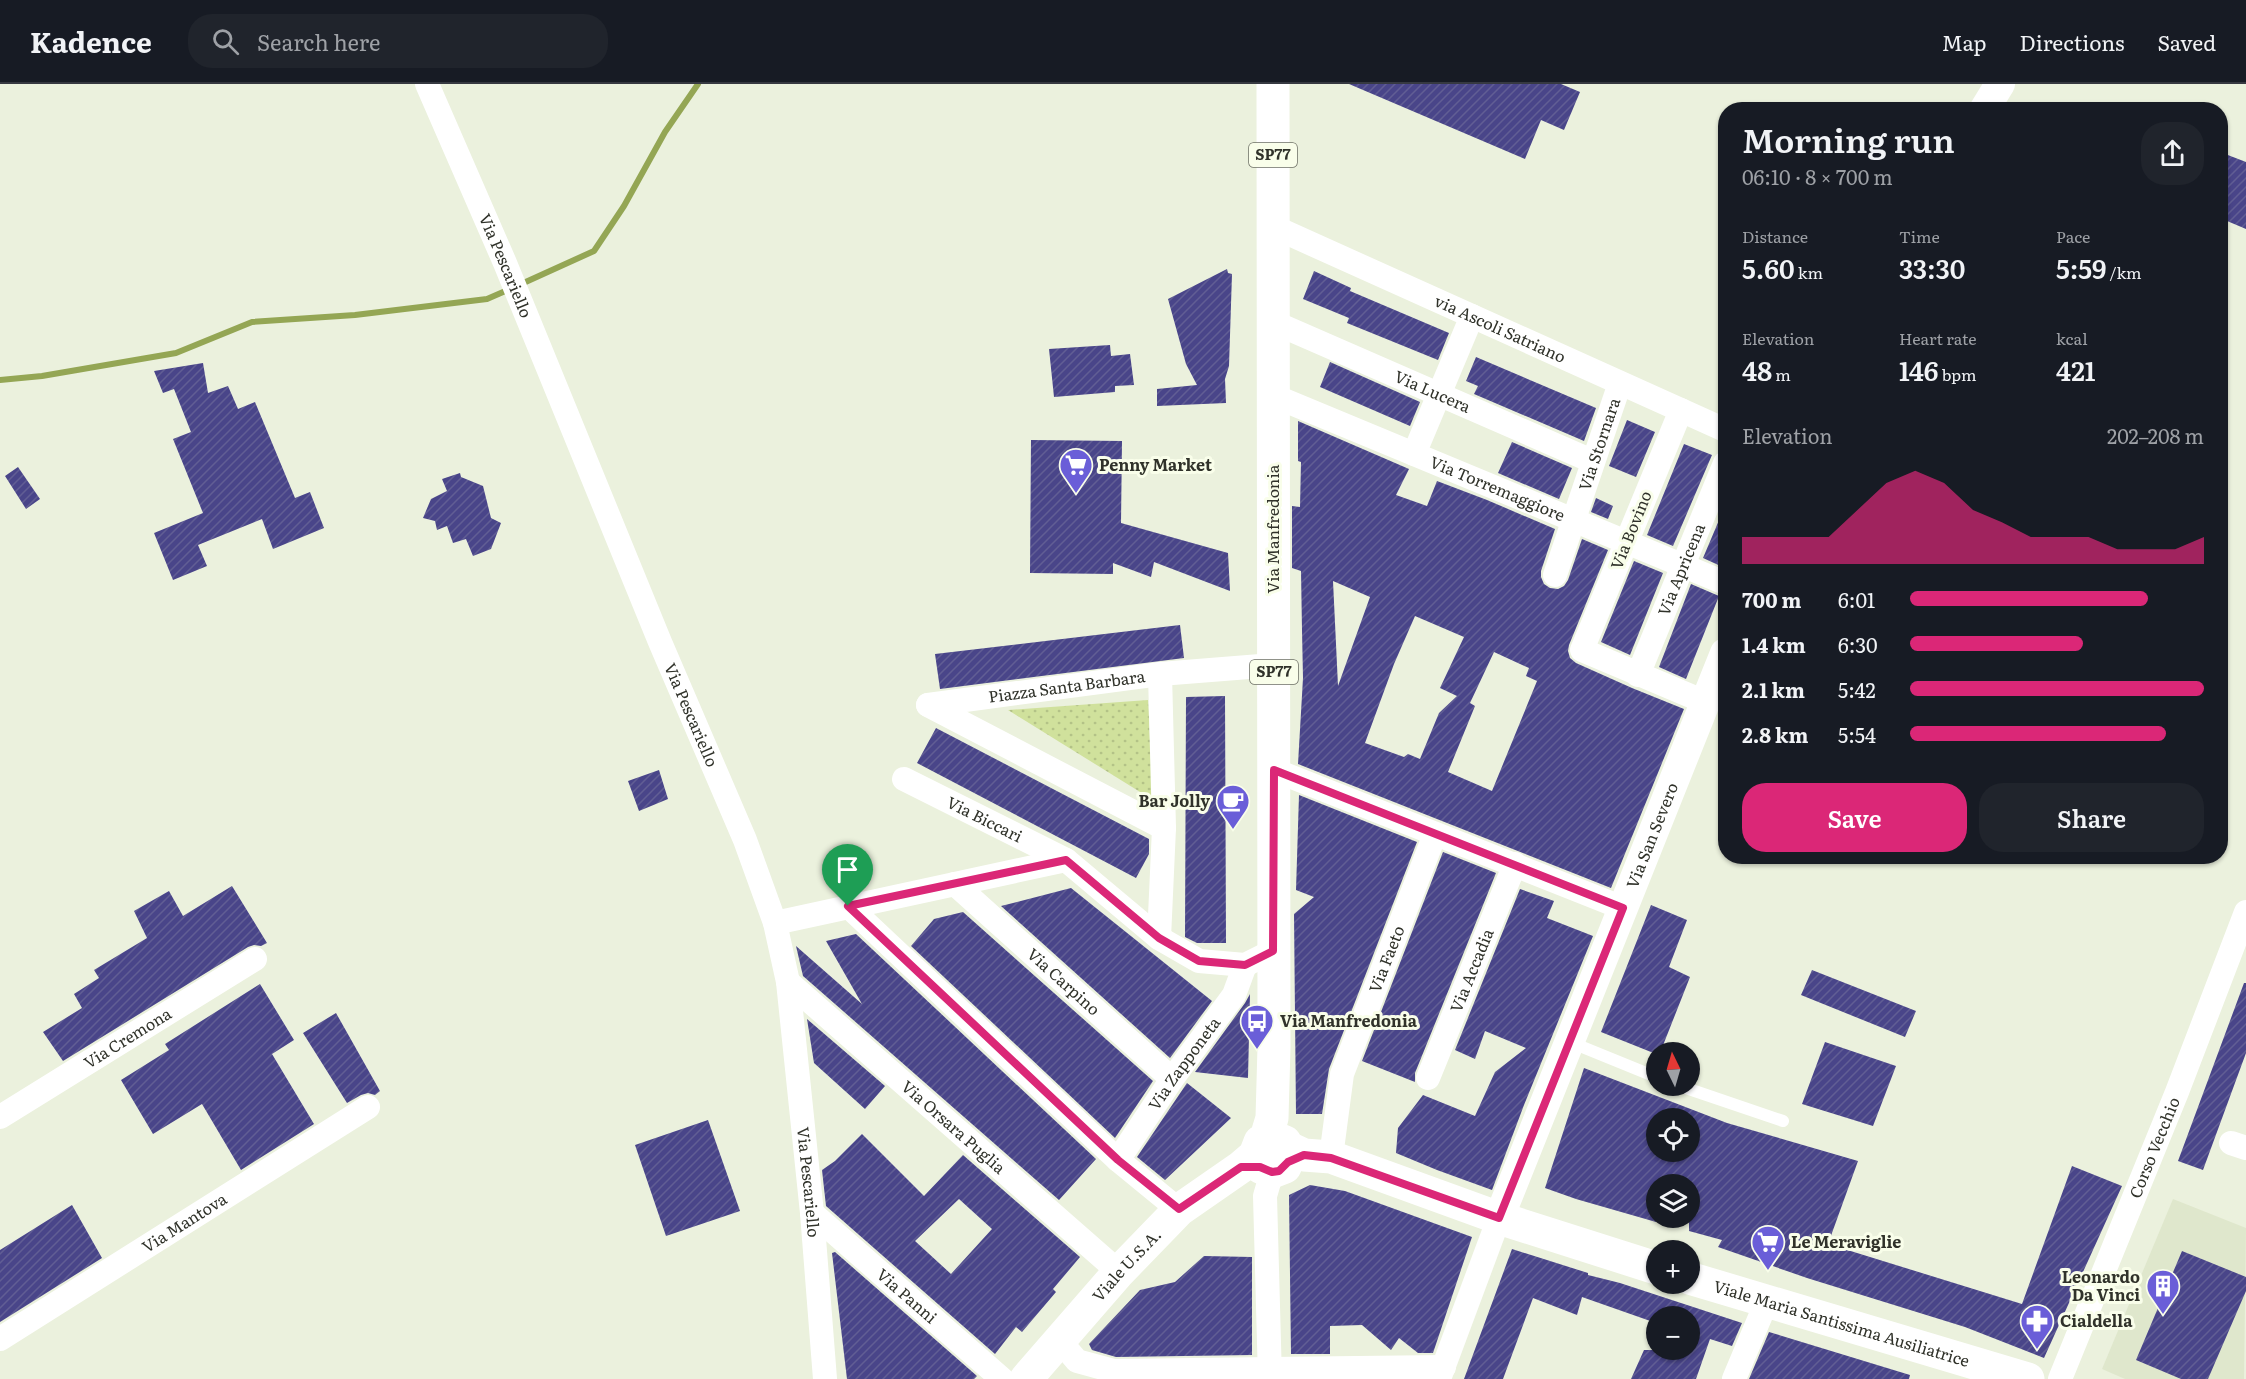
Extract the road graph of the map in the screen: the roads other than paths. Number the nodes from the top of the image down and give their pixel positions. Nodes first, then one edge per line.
1 (427, 84) edge
2 (1273, 84) edge
3 (2000, 84) edge
4 (1989, 102) edge
5 (1274, 227) junction
6 (1472, 316) junction
7 (1273, 322) junction
8 (1620, 383) junction
9 (1439, 394) junction
10 (1272, 395) junction
11 (1681, 410) junction
12 (1718, 427) edge
13 (1414, 454) junction
14 (1592, 461) junction
15 (1718, 480) edge
16 (1574, 520) junction
17 (1626, 542) junction
18 (1683, 566) junction
19 (1555, 575) dead end
20 (1718, 580) edge
21 (1274, 665) junction
22 (1718, 670) edge
23 (1160, 674) junction
24 (1638, 675) junction
25 (1705, 702) junction
26 (1274, 770) junction
27 (904, 779) dead end
28 (1164, 828) junction
29 (1435, 834) junction
30 (1066, 860) junction
31 (1515, 864) junction
32 (955, 884) junction
33 (848, 906) junction
34 (1623, 908) junction
35 (2246, 912) edge
36 (775, 923) junction
37 (1159, 938) junction
38 (1259, 958) junction
39 (255, 959) dead end
40 (788, 982) junction
41 (1569, 1042) junction
42 (1646, 1073) edge
43 (1428, 1078) dead end
44 (1172, 1079) junction
45 (1700, 1093) edge
46 (368, 1107) dead end
47 (0, 1117) edge
48 (1783, 1121) dead end
49 (1278, 1153) junction
50 (1118, 1160) junction
51 (1179, 1209) junction
52 (813, 1213) junction
53 (1499, 1218) junction
54 (1646, 1265) edge
55 (1119, 1272) junction
56 (1700, 1282) edge
57 (1766, 1303) junction
58 (0, 1339) edge
59 (1060, 1341) junction
60 (1957, 1368) edge
61 (1441, 1373) edge
62 (1270, 1374) edge
63 (1114, 1375) edge
64 (1173, 1375) edge
65 (825, 1379) edge
66 (1002, 1379) edge
67 (1026, 1379) edge
68 (1736, 1379) edge
69 (2028, 1379) edge
70 (2060, 1379) edge

1 - 36 street, Via Pescariello
2 - 5 main road, Via Manfredonia / SP77
3 - 4 street
5 - 6 street, via Ascoli Satriano
5 - 7 main road, Via Manfredonia / SP77
6 - 8 street, via Ascoli Satriano
6 - 9 street
7 - 9 street, Via Lucera
7 - 10 main road, Via Manfredonia / SP77
8 - 11 street, via Ascoli Satriano
8 - 14 street, Via Stornara
9 - 13 street
9 - 14 street, Via Lucera
10 - 13 street, Via Torremaggiore
10 - 21 main road, Via Manfredonia / SP77
11 - 12 street, via Ascoli Satriano
11 - 17 street, Via Bovino
13 - 16 street, Via Torremaggiore
14 - 16 street, Via Stornara
15 - 18 street, Via Apricena
16 - 17 street, Via Torremaggiore
16 - 19 street, Via Stornara
17 - 18 street, Via Torremaggiore
17 - 24 street, Via Bovino
18 - 20 street, Via Torremaggiore
18 - 24 street, Via Apricena
21 - 23 street
21 - 26 main road, Via Manfredonia / SP77
22 - 25 street, Via San Severo
23 - 28 street, Piazza Santa Barbara
23 - 28 street, Piazza Santa Barbara
24 - 25 street
25 - 34 street, Via San Severo
26 - 29 street
26 - 38 main road, Via Manfredonia / SP77
27 - 30 street, Via Biccari
28 - 37 street, Piazza Santa Barbara
29 - 31 street
29 - 49 street, Via Faeto
30 - 32 street, Via Biccari
30 - 37 street, Via Biccari
31 - 34 street
31 - 43 street, Via Accadia
32 - 33 street, Via Biccari
32 - 44 street, Via Carpino
33 - 36 street, Via Biccari
33 - 50 street
34 - 41 street, Via San Severo
35 - 70 street, Corso Vecchio
36 - 40 street, Via Pescariello
37 - 38 street, Via Biccari
38 - 44 street, Via Zapponeta
38 - 49 main road, Via Manfredonia / SP77
39 - 47 street, Via Cremona
40 - 52 street, Via Pescariello
40 - 55 street, Via Orsara Puglia
41 - 42 lane
41 - 53 street, Via San Severo
44 - 50 street, Via Zapponeta
45 - 48 lane
46 - 58 street, Via Mantova
49 - 51 main road, Viale U.S.A.
49 - 53 main road
49 - 62 street, Via Faeto
50 - 51 street
51 - 55 main road, Viale U.S.A.
52 - 65 street, Via Pescariello
52 - 66 street, Via Panni
53 - 54 main road
53 - 61 street
55 - 59 main road, Viale U.S.A.
56 - 57 main road, Viale Maria Santissima Ausiliatrice
57 - 60 main road, Viale Maria Santissima Ausiliatrice
57 - 68 street
59 - 63 street
59 - 67 main road, Viale U.S.A.
60 - 69 main road, Viale Maria Santissima Ausiliatrice
61 - 62 street
62 - 64 street
63 - 64 street

